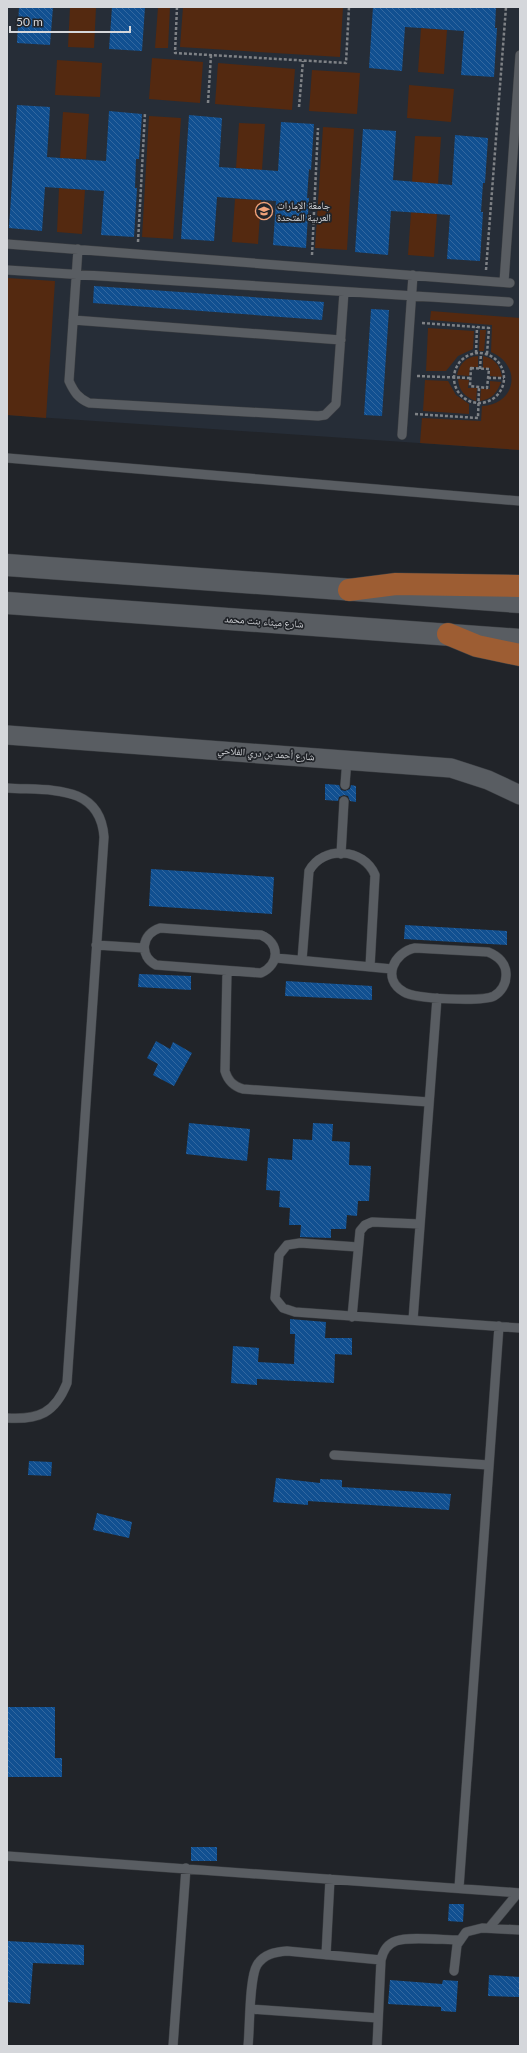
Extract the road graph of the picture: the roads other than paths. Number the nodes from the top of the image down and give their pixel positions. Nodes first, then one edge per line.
1 (520, 54) edge
2 (7, 244) edge
3 (78, 250) junction
4 (7, 270) edge
5 (76, 275) junction
6 (413, 275) junction
7 (344, 292) junction
8 (412, 296) junction
9 (509, 302) dead end
10 (73, 320) junction
11 (341, 340) junction
12 (402, 435) dead end
13 (7, 458) edge
14 (520, 501) edge
15 (7, 565) edge
16 (520, 586) edge
17 (349, 590) junction
18 (520, 602) edge
19 (7, 603) edge
20 (448, 634) junction
21 (520, 640) edge
22 (520, 655) edge
23 (7, 735) edge
24 (347, 759) junction
25 (345, 785) dead end
26 (7, 788) edge
27 (520, 795) edge
28 (344, 801) dead end
29 (341, 854) junction
30 (96, 946) junction
31 (144, 948) junction
32 (276, 958) junction
33 (302, 960) junction
34 (370, 967) junction
35 (392, 969) junction
36 (227, 971) junction
37 (437, 998) junction
38 (429, 1102) junction
39 (420, 1224) junction
40 (358, 1247) junction
41 (352, 1317) junction
42 (412, 1320) junction
43 (499, 1326) junction
44 (520, 1328) edge
45 (7, 1418) edge
46 (334, 1455) dead end
47 (489, 1466) junction
48 (7, 1856) edge
49 (186, 1868) junction
50 (330, 1879) junction
51 (459, 1888) junction
52 (519, 1893) edge
53 (489, 1928) junction
54 (520, 1930) edge
55 (459, 1940) junction
56 (326, 1955) junction
57 (381, 1960) junction
58 (454, 1971) dead end
59 (251, 2009) junction
60 (378, 2018) junction
61 (173, 2046) edge
62 (248, 2046) edge
63 (377, 2046) edge

1 - 6 lane
2 - 3 lane
3 - 5 lane
3 - 6 lane
4 - 5 lane
5 - 7 lane
5 - 10 lane
6 - 8 lane
7 - 8 lane
7 - 11 lane
8 - 9 lane
8 - 12 lane
10 - 11 lane
10 - 11 lane
13 - 14 lane
15 - 17 main road
16 - 17 main road
17 - 18 main road
19 - 20 main road, شارع ميثاء بنت محمد
20 - 21 main road, شارع ميثاء بنت محمد
20 - 22 main road
23 - 24 street, شارع أحمد بن دري الفلاحي
24 - 25 lane
24 - 27 street, شارع أحمد بن دري الفلاحي
26 - 30 lane
28 - 29 lane
29 - 33 lane
29 - 34 lane
30 - 31 lane
30 - 45 lane
31 - 32 lane
31 - 36 lane
32 - 33 lane
32 - 36 lane
33 - 34 lane
34 - 35 lane
35 - 37 lane
35 - 37 lane
36 - 38 lane
37 - 38 lane
38 - 39 lane
39 - 40 lane
39 - 42 lane
40 - 41 lane
40 - 41 lane
41 - 42 lane
42 - 43 lane
43 - 44 lane
43 - 47 lane
46 - 47 lane
47 - 51 lane
48 - 49 lane
49 - 50 lane
49 - 61 lane
50 - 51 lane
50 - 56 lane
51 - 52 lane
52 - 53 lane
53 - 54 lane
53 - 55 lane
55 - 57 lane
55 - 58 lane
56 - 57 lane
56 - 59 lane
57 - 60 lane
59 - 60 lane
59 - 62 lane
60 - 63 lane

